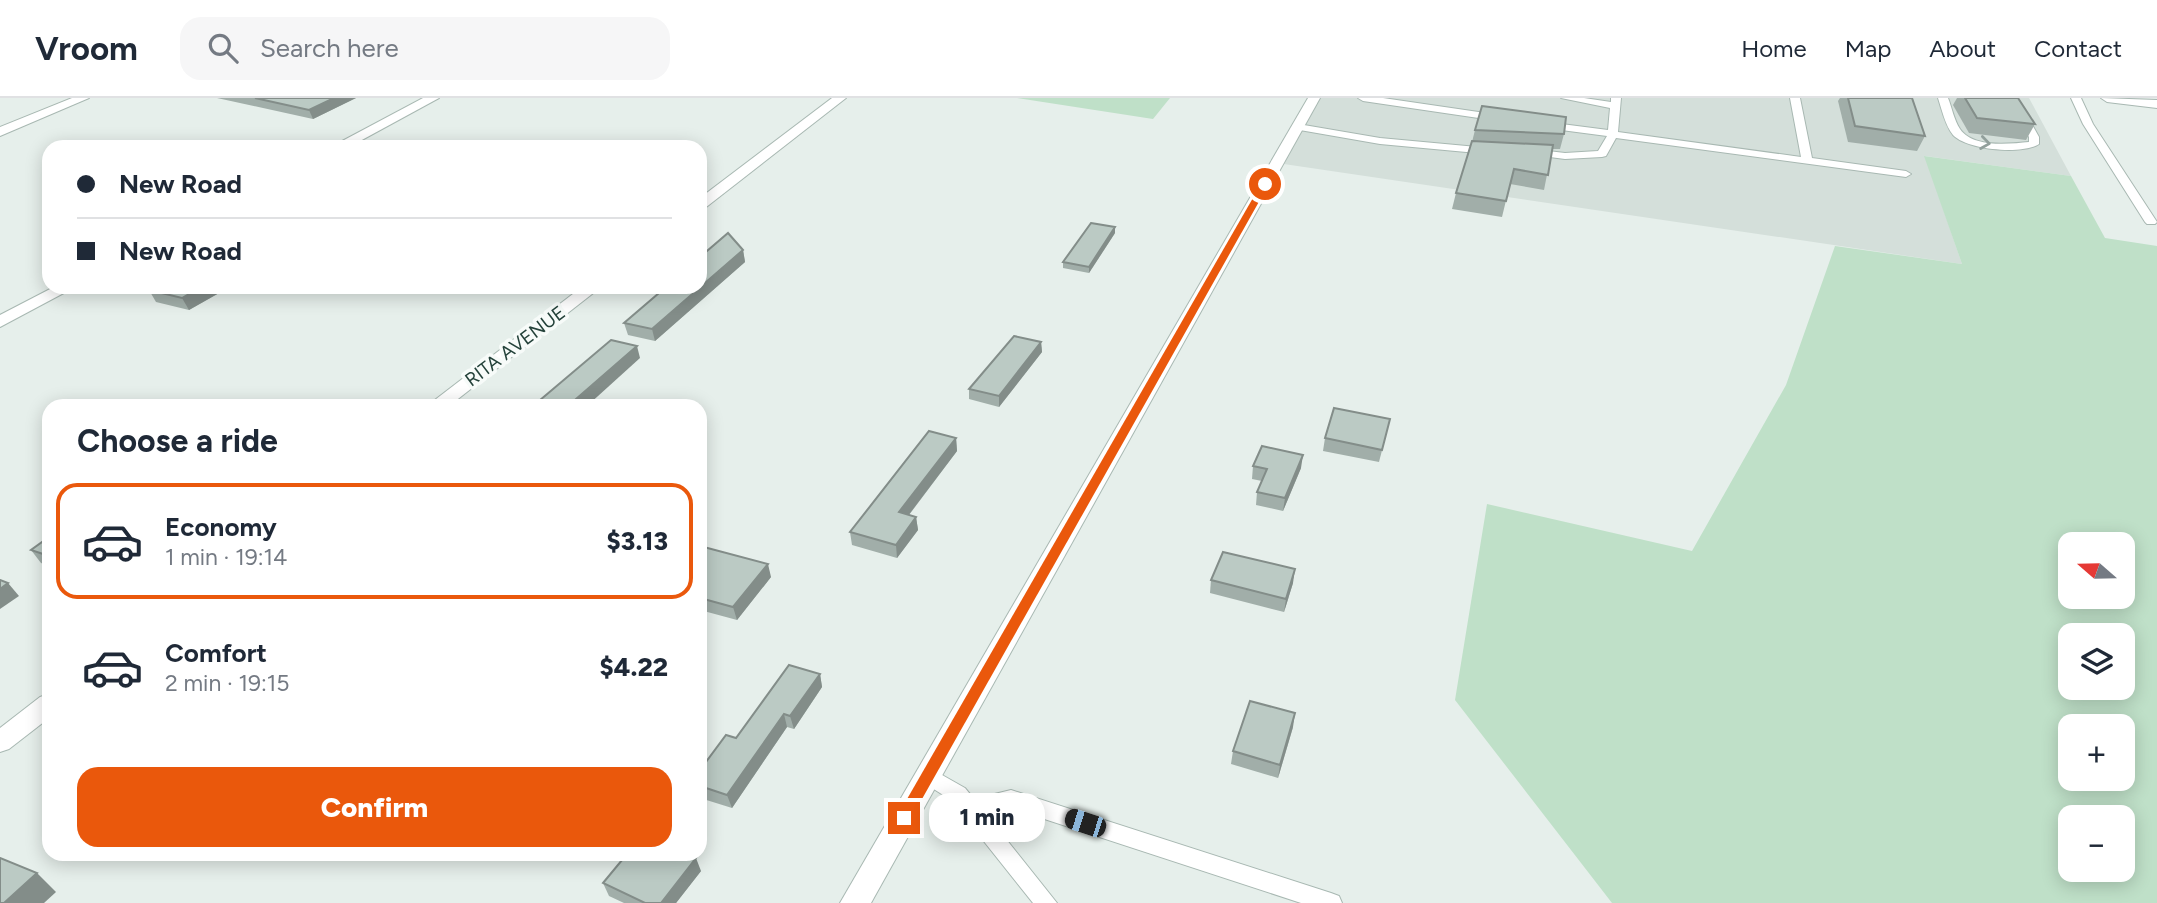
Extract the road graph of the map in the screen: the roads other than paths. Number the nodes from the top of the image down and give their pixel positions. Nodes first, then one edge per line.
1 (83, 98) edge
2 (433, 98) edge
3 (840, 98) edge
4 (1314, 98) edge
5 (1363, 98) edge
6 (1471, 98) edge
7 (1566, 98) edge
8 (1795, 98) edge
9 (1943, 98) edge
10 (2012, 98) edge
11 (2076, 98) edge
12 (2107, 98) edge
13 (1616, 102) edge
14 (2157, 104) edge
15 (1465, 113) junction
16 (7, 116) dead end
17 (1506, 119) edge
18 (29, 120) junction
19 (1532, 123) edge
20 (1298, 127) junction
21 (0, 132) edge
22 (1613, 134) junction
23 (352, 140) edge
24 (1499, 151) edge
25 (1520, 152) edge
26 (1807, 161) junction
27 (1906, 174) dead end
28 (707, 200) edge
29 (2151, 222) dead end
30 (54, 294) edge
31 (584, 294) edge
32 (0, 322) edge
33 (446, 399) edge
34 (42, 709) edge
35 (0, 742) edge
36 (928, 775) junction
37 (970, 808) junction
38 (855, 903) edge
39 (1046, 903) edge
40 (1331, 903) edge

1 - 18 street
2 - 23 street
3 - 28 street
4 - 20 street
5 - 15 lane
6 - 15 lane
7 - 13 lane
8 - 26 lane
9 -> 10 lane
11 - 29 lane
12 - 14 street
13 - 22 lane
15 - 17 lane
16 - 18 street
18 - 21 street
19 - 22 lane
20 - 24 lane
20 - 36 street
22 - 25 lane
22 - 26 lane
26 - 27 lane
30 - 32 street
31 - 33 street, RITA AVENUE
34 - 35 street
36 - 37 lane
36 - 38 street
37 - 39 lane
37 - 40 lane

